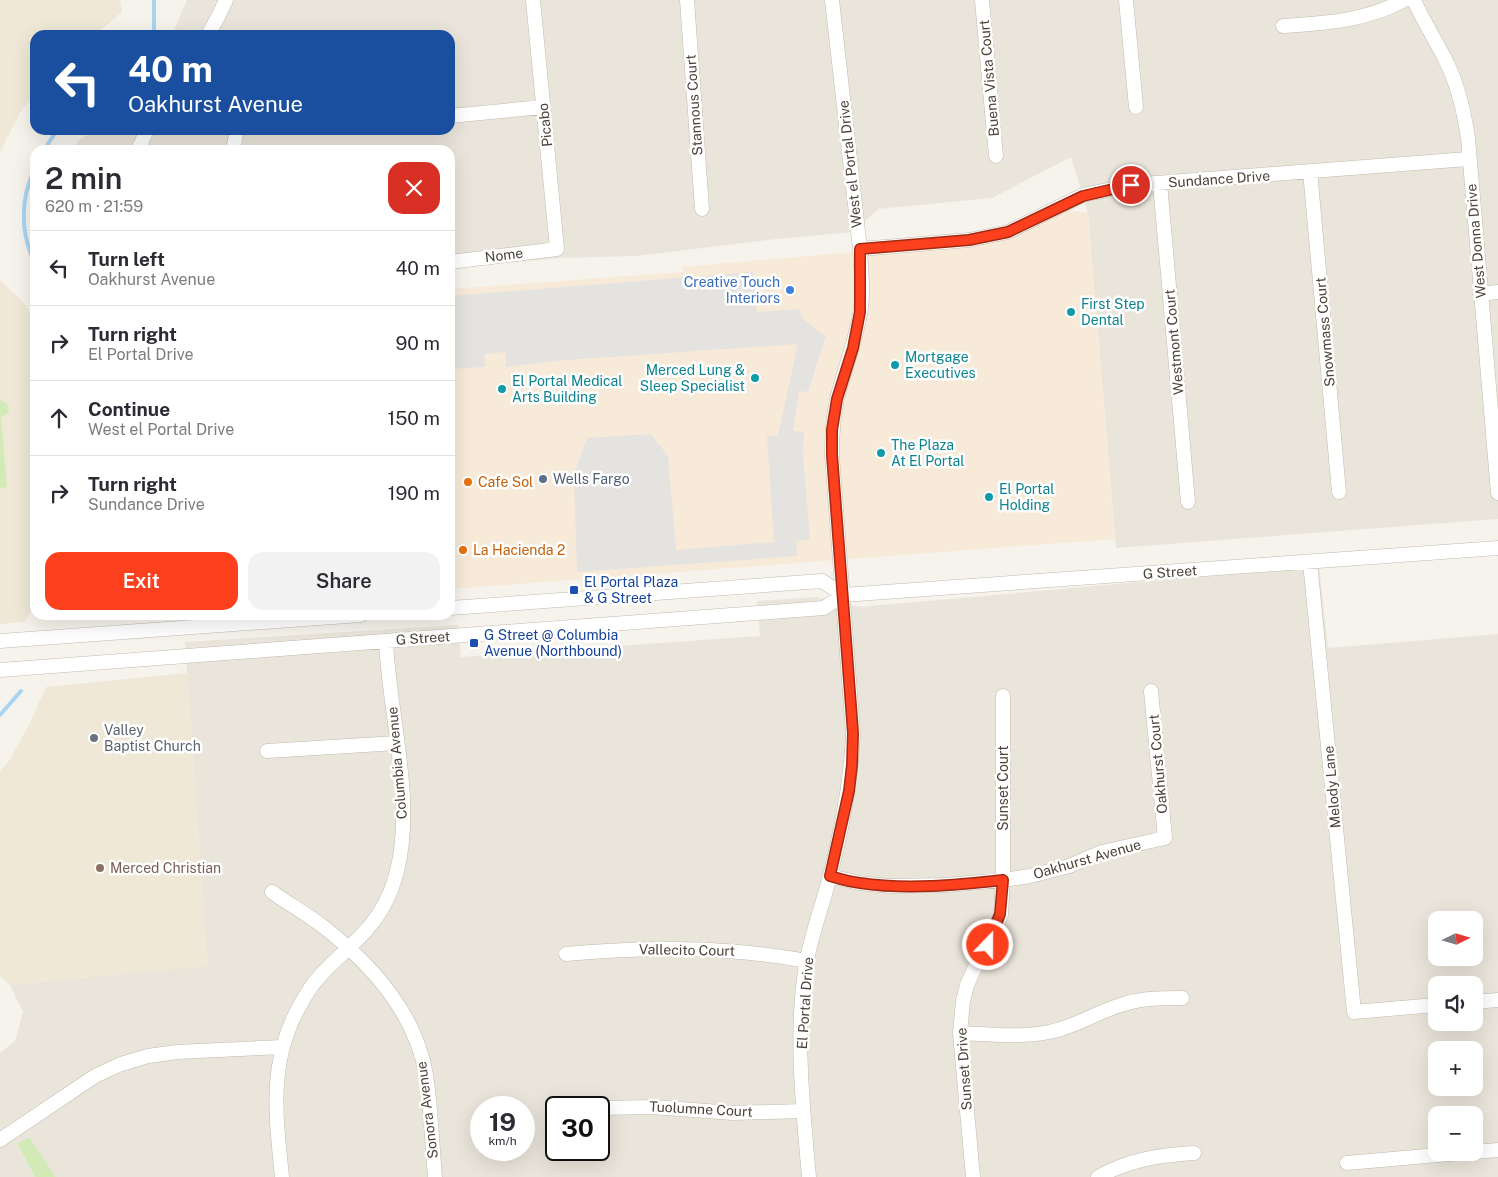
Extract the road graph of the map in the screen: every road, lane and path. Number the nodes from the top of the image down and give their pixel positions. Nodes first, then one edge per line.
1 (226, 0) edge
2 (533, 0) edge
3 (687, 0) edge
4 (832, 0) edge
5 (982, 0) edge
6 (1126, 0) edge
7 (1404, 0) edge
8 (1414, 0) edge
9 (1283, 26) dead end
10 (211, 30) edge
11 (544, 107) junction
12 (1136, 107) dead end
13 (455, 116) edge
14 (996, 156) dead end
15 (1468, 159) junction
16 (1310, 171) junction
17 (1160, 183) junction
18 (702, 209) dead end
19 (557, 249) joint
20 (860, 249) junction
21 (455, 261) edge
22 (1498, 292) edge
23 (1480, 294) junction
24 (1339, 492) dead end
25 (1498, 493) edge
26 (1188, 502) dead end
27 (1498, 548) edge
28 (1310, 562) junction
29 (843, 595) junction
30 (455, 608) edge
31 (225, 620) edge
32 (0, 641) edge
33 (386, 641) junction
34 (0, 670) edge
35 (1151, 691) dead end
36 (1003, 696) dead end
37 (397, 743) junction
38 (266, 751) dead end
39 (1165, 838) joint
40 (830, 876) junction
41 (1003, 880) junction
42 (272, 892) dead end
43 (347, 947) junction
44 (566, 954) dead end
45 (806, 961) junction
46 (1182, 998) dead end
47 (1498, 1000) edge
48 (1483, 1001) edge
49 (1428, 1006) edge
50 (960, 1033) junction
51 (282, 1047) junction
52 (610, 1108) edge
53 (803, 1111) junction
54 (0, 1140) edge
55 (1498, 1150) edge
56 (1483, 1151) edge
57 (1194, 1152) dead end
58 (1428, 1156) edge
59 (1347, 1163) dead end
60 (282, 1177) edge
61 (435, 1177) edge
62 (809, 1177) edge
63 (973, 1177) edge
64 (1098, 1177) edge

1 - 10 street
2 - 11 street, Picabo
3 - 18 street, Stannous Court
4 - 20 street, West el Portal Drive
5 - 14 street, Buena Vista Court
6 - 12 street
7 - 9 street
8 - 15 street, West Donna Drive
11 - 13 street
11 - 19 street, Picabo
15 - 16 street, Sundance Drive
15 - 23 street, West Donna Drive
16 - 17 street, Sundance Drive
16 - 24 street, Snowmass Court
17 - 20 street, Sundance Drive
17 - 26 street, Westmont Court
19 - 21 street, Nome
20 - 29 street, West el Portal Drive
22 - 23 street
23 - 25 street, West Donna Drive
27 - 28 street, G Street
28 - 29 street, G Street
28 - 49 street, Melody Lane
29 - 30 street, G Street
29 - 33 street, G Street
29 - 40 street, El Portal Drive
31 - 32 street
33 - 34 street, G Street
33 - 37 street, Columbia Avenue
35 - 39 street, Oakhurst Court
36 - 41 street, Sunset Court
37 - 38 street
37 - 43 street, Columbia Avenue
39 - 41 street, Oakhurst Avenue
40 - 41 street, Oakhurst Avenue
40 - 45 street, El Portal Drive
41 - 50 street, Sunset Drive
42 - 43 street, Sonora Avenue
43 - 51 street, Columbia Avenue
43 - 61 street, Sonora Avenue
44 - 45 street, Vallecito Court
45 - 53 street, El Portal Drive
46 - 50 street
47 - 48 street
50 - 63 street, Sunset Drive
51 - 54 street
51 - 60 street, Columbia Avenue
52 - 53 street, Tuolumne Court
53 - 62 street, El Portal Drive
55 - 56 street
57 - 64 street
58 - 59 street

